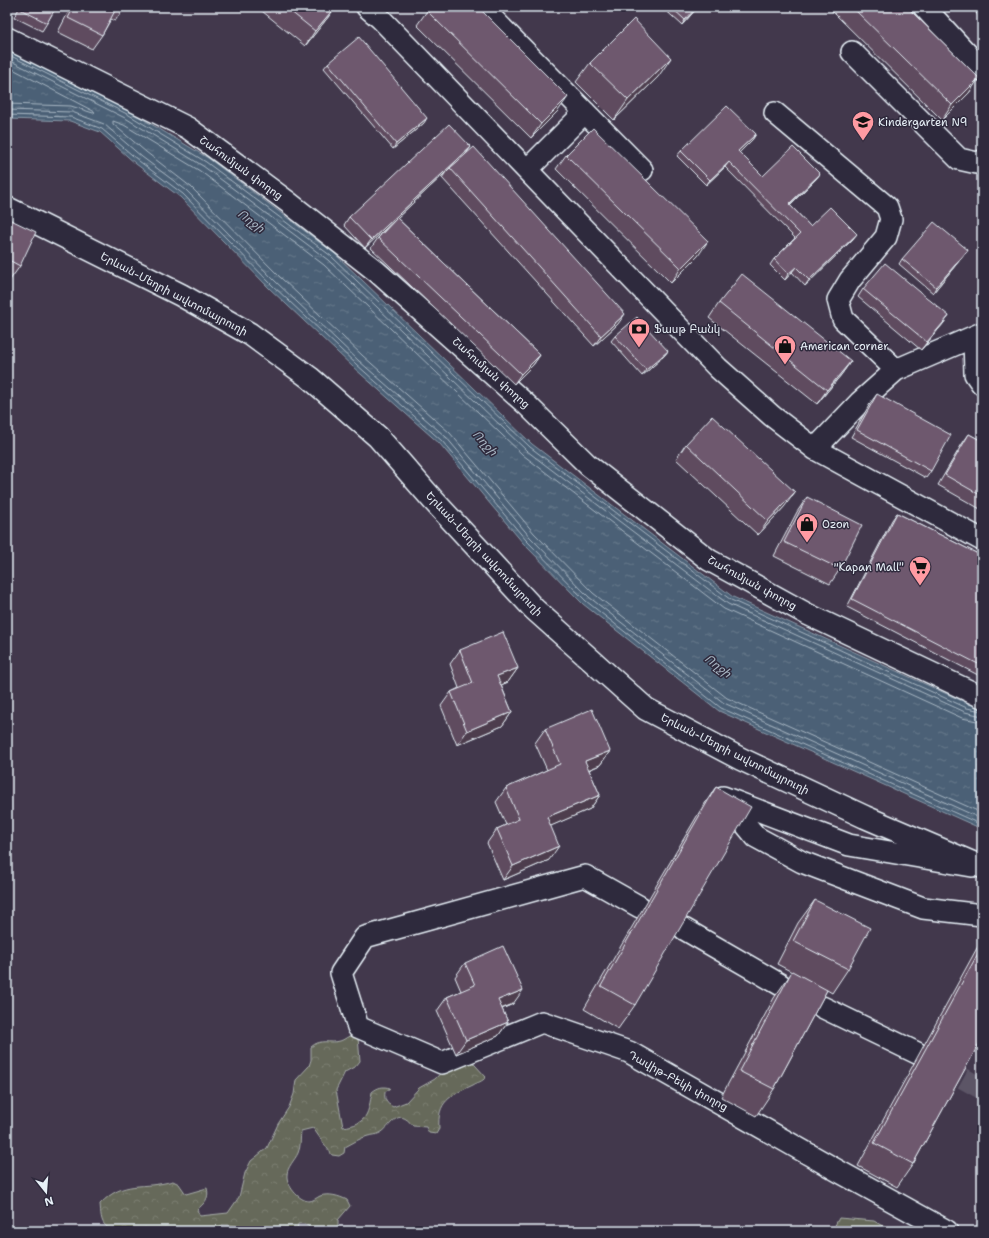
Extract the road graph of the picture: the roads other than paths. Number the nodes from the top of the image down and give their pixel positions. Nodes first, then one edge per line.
1 (367, 7) edge
2 (924, 7) edge
3 (491, 17) dead end
4 (7, 38) edge
5 (852, 52) dead end
6 (982, 70) edge
7 (585, 112) junction
8 (775, 113) dead end
9 (982, 161) edge
10 (527, 170) junction
11 (642, 170) dead end
12 (7, 208) edge
13 (978, 335) edge
14 (896, 370) junction
15 (982, 384) edge
16 (815, 448) junction
17 (982, 540) edge
18 (982, 697) edge
19 (982, 867) edge
20 (640, 907) dead end
21 (982, 915) edge
22 (684, 929) edge
23 (781, 985) dead end
24 (822, 1007) dead end
25 (916, 1052) tunnel mouth
26 (947, 1231) edge

1 - 10 street
2 - 6 street
3 - 7 street
4 - 18 street, Շահումյան փողոց
5 - 9 street
7 - 10 street
7 - 11 street
8 - 14 street
10 - 16 street
12 - 19 highway, Երևան-Մեղրի ավտոմայրուղի
13 - 14 street
13 - 15 street
14 - 16 street
16 - 17 street
19 - 21 street
20 - 26 street, Դավիթ-Բեկի փողոց
22 - 23 street
24 - 25 street

